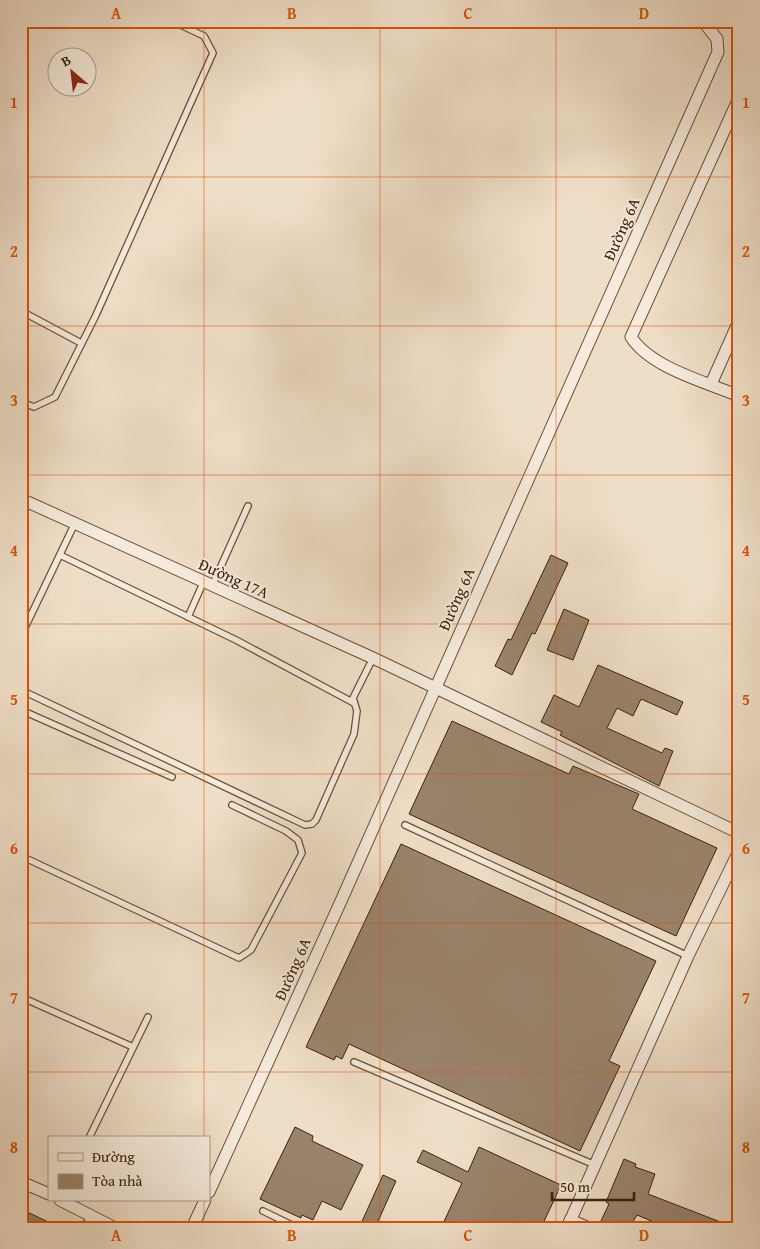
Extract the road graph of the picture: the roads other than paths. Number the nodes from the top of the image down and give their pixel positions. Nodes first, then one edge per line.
1 (172, 21) edge
2 (703, 21) edge
3 (739, 98) edge
4 (21, 311) edge
5 (739, 321) edge
6 (81, 343) junction
7 (711, 384) junction
8 (739, 396) edge
9 (21, 402) edge
10 (21, 499) edge
11 (248, 506) dead end
12 (75, 523) junction
13 (60, 555) junction
14 (208, 584) junction
15 (188, 617) junction
16 (21, 636) edge
17 (373, 658) junction
18 (434, 688) junction
19 (21, 690) edge
20 (354, 704) junction
21 (21, 710) edge
22 (172, 777) dead end
23 (232, 805) dead end
24 (405, 825) dead end
25 (739, 833) edge
26 (739, 852) edge
27 (21, 856) edge
28 (688, 956) junction
29 (21, 997) edge
30 (148, 1017) dead end
31 (134, 1047) junction
32 (354, 1062) dead end
33 (90, 1136) edge
34 (595, 1166) junction
35 (21, 1182) edge
36 (210, 1190) edge
37 (48, 1194) edge
38 (64, 1202) edge
39 (204, 1202) edge
40 (263, 1210) dead end
41 (91, 1216) junction
42 (568, 1224) edge
43 (83, 1228) edge
44 (115, 1228) edge
45 (192, 1228) edge
46 (298, 1228) edge
47 (589, 1228) edge

1 - 6 lane
2 - 18 street, Đường 6A
3 - 7 street
4 - 6 lane
5 - 7 street
6 - 9 lane
7 - 8 street
10 - 12 street, Đường 17A
11 - 14 lane
12 - 13 lane
12 - 14 street, Đường 17A
13 - 15 lane
13 - 16 lane
14 - 15 lane
14 - 17 street, Đường 17A
15 - 20 lane
17 - 18 street, Đường 17A
17 - 20 lane
18 - 25 street, Đường 17A
18 - 36 street, Đường 6A
19 - 20 lane
21 - 22 lane
23 - 27 lane
24 - 28 lane
26 - 28 street
28 - 34 street
29 - 31 lane
30 - 31 lane
31 - 33 lane
32 - 34 lane
34 - 42 street
35 - 37 street
38 - 41 street
39 - 45 street
40 - 46 lane
41 - 43 lane
41 - 44 street
42 - 47 street

